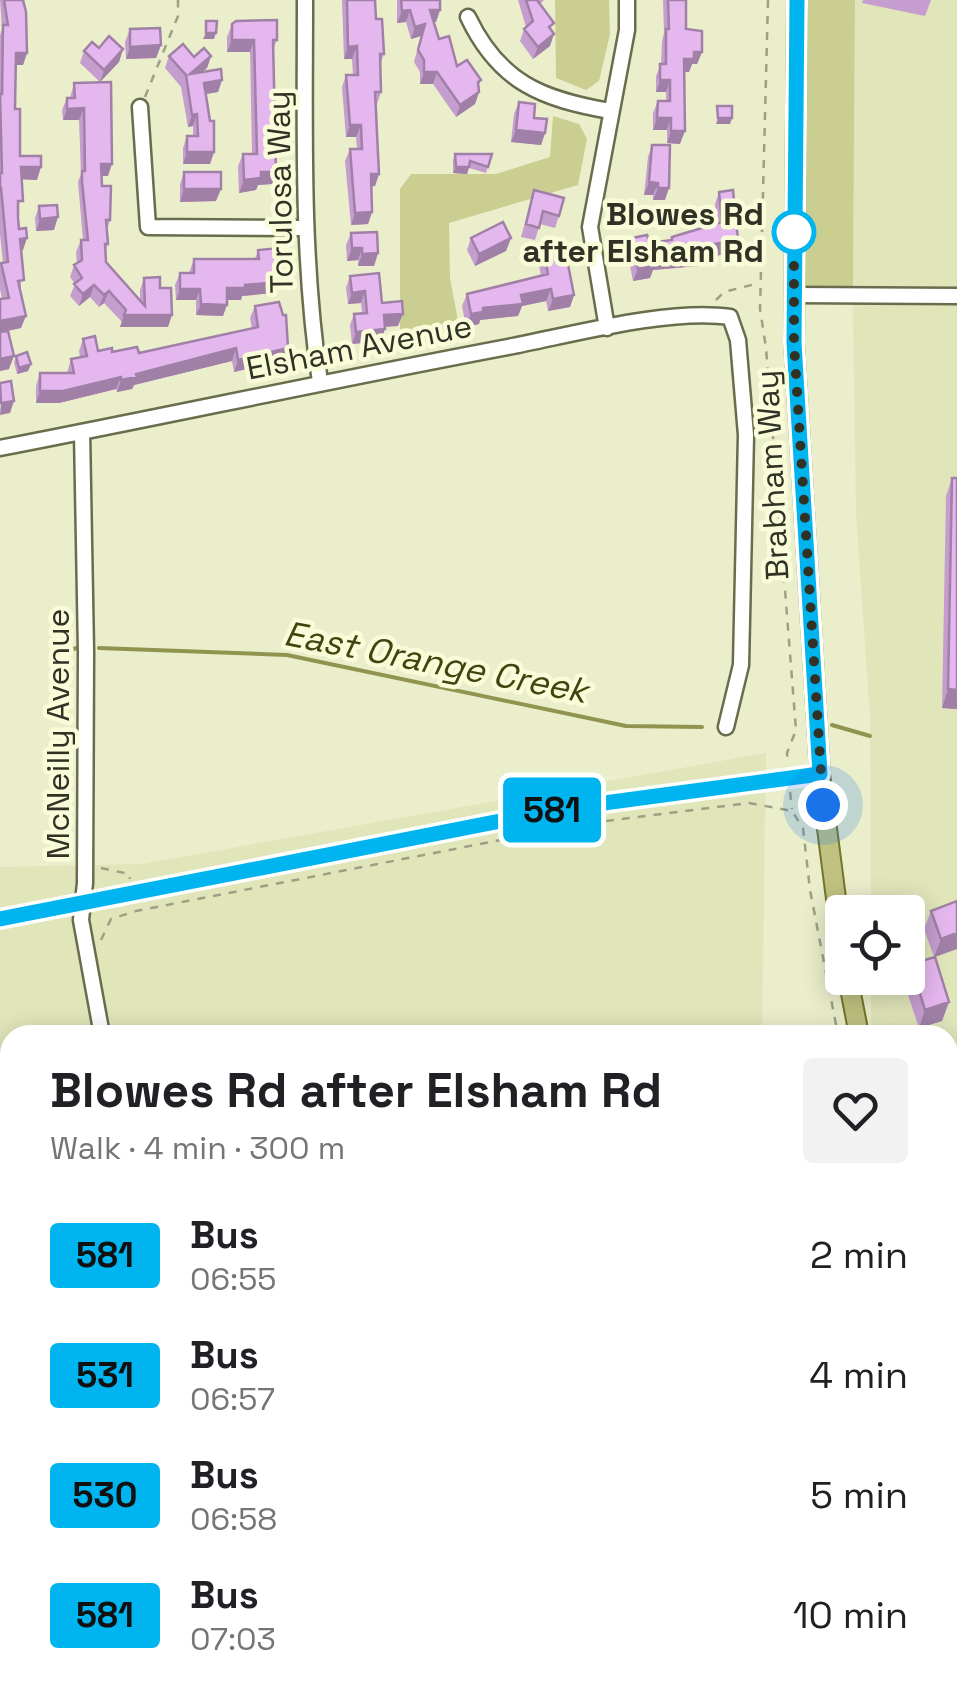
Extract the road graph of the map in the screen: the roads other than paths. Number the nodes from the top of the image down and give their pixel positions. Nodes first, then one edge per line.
1 (305, 0) edge
2 (628, 0) edge
3 (796, 0) edge
4 (468, 16) dead end
5 (140, 107) road end
6 (610, 111) junction
7 (305, 228) junction
8 (794, 296) junction
9 (957, 296) edge
10 (607, 328) junction
11 (320, 382) junction
12 (82, 432) junction
13 (0, 448) edge
14 (726, 727) dead end
15 (820, 774) junction
16 (836, 895) edge
17 (83, 903) junction
18 (0, 920) edge
19 (852, 995) edge
20 (100, 1025) edge
21 (858, 1025) edge

1 - 7 street, Torulosa Way
2 - 6 street
3 - 8 main road, Brabham Way
4 - 6 street
5 - 7 street
6 - 10 street
7 - 11 street, Torulosa Way
8 - 9 street
8 - 15 main road, Brabham Way
10 - 11 street, Elsham Avenue
10 - 14 street, Elsham Avenue
11 - 12 street, Elsham Avenue
12 - 13 street, Elsham Avenue
12 - 17 street, McNeilly Avenue
15 - 16 main road, Brabham Way
15 - 17 street
17 - 18 street
17 - 20 street, McNeilly Avenue
19 - 21 main road

